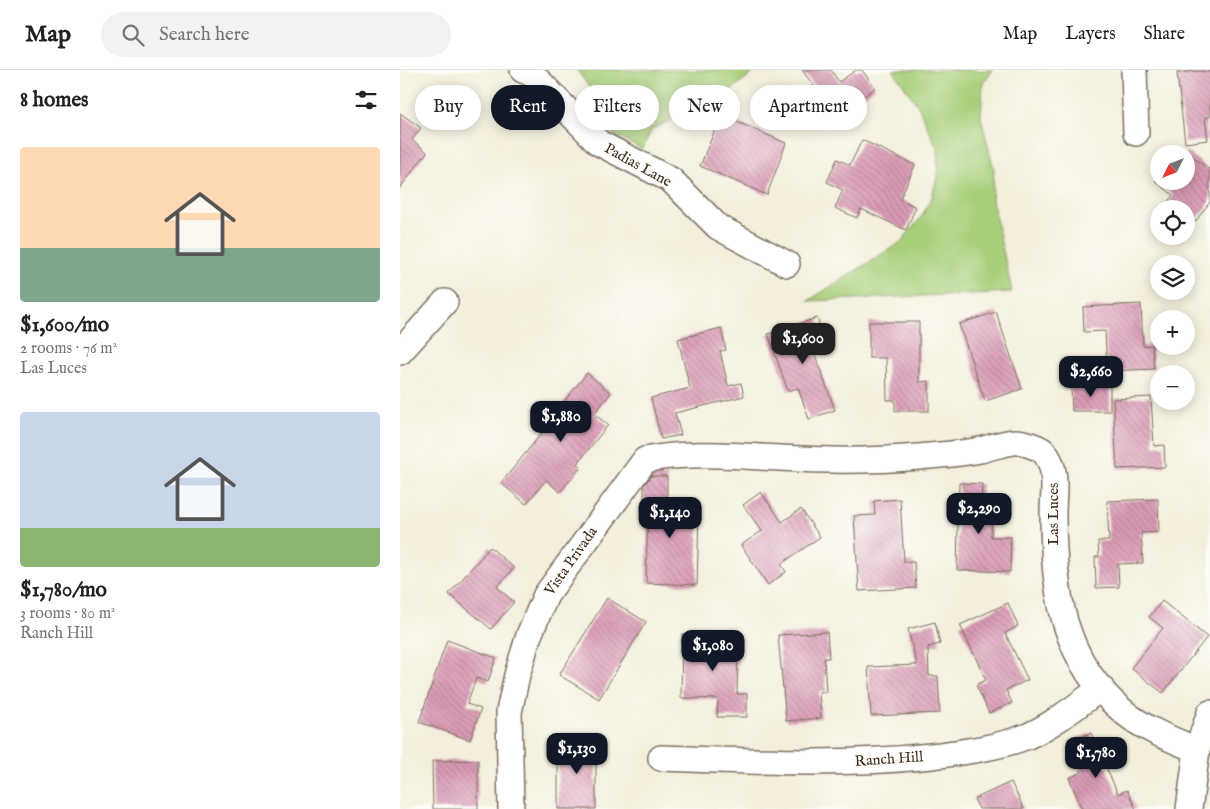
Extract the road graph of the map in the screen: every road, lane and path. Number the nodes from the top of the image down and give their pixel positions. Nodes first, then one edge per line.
1 (523, 70) edge
2 (1134, 70) edge
3 (1136, 133) dead end
4 (787, 264) dead end
5 (445, 302) dead end
6 (400, 352) edge
7 (721, 456) joint
8 (1101, 688) junction
9 (1210, 713) edge
10 (1197, 750) junction
11 (661, 758) dead end
12 (511, 809) edge
13 (1188, 809) edge

1 - 4 street, Padias Lane
2 - 3 street
5 - 6 street
7 - 8 street, Las Luces
7 - 12 street, Vista Privada
8 - 10 street, Las Luces
8 - 11 street, Ranch Hill
9 - 10 street
10 - 13 street

